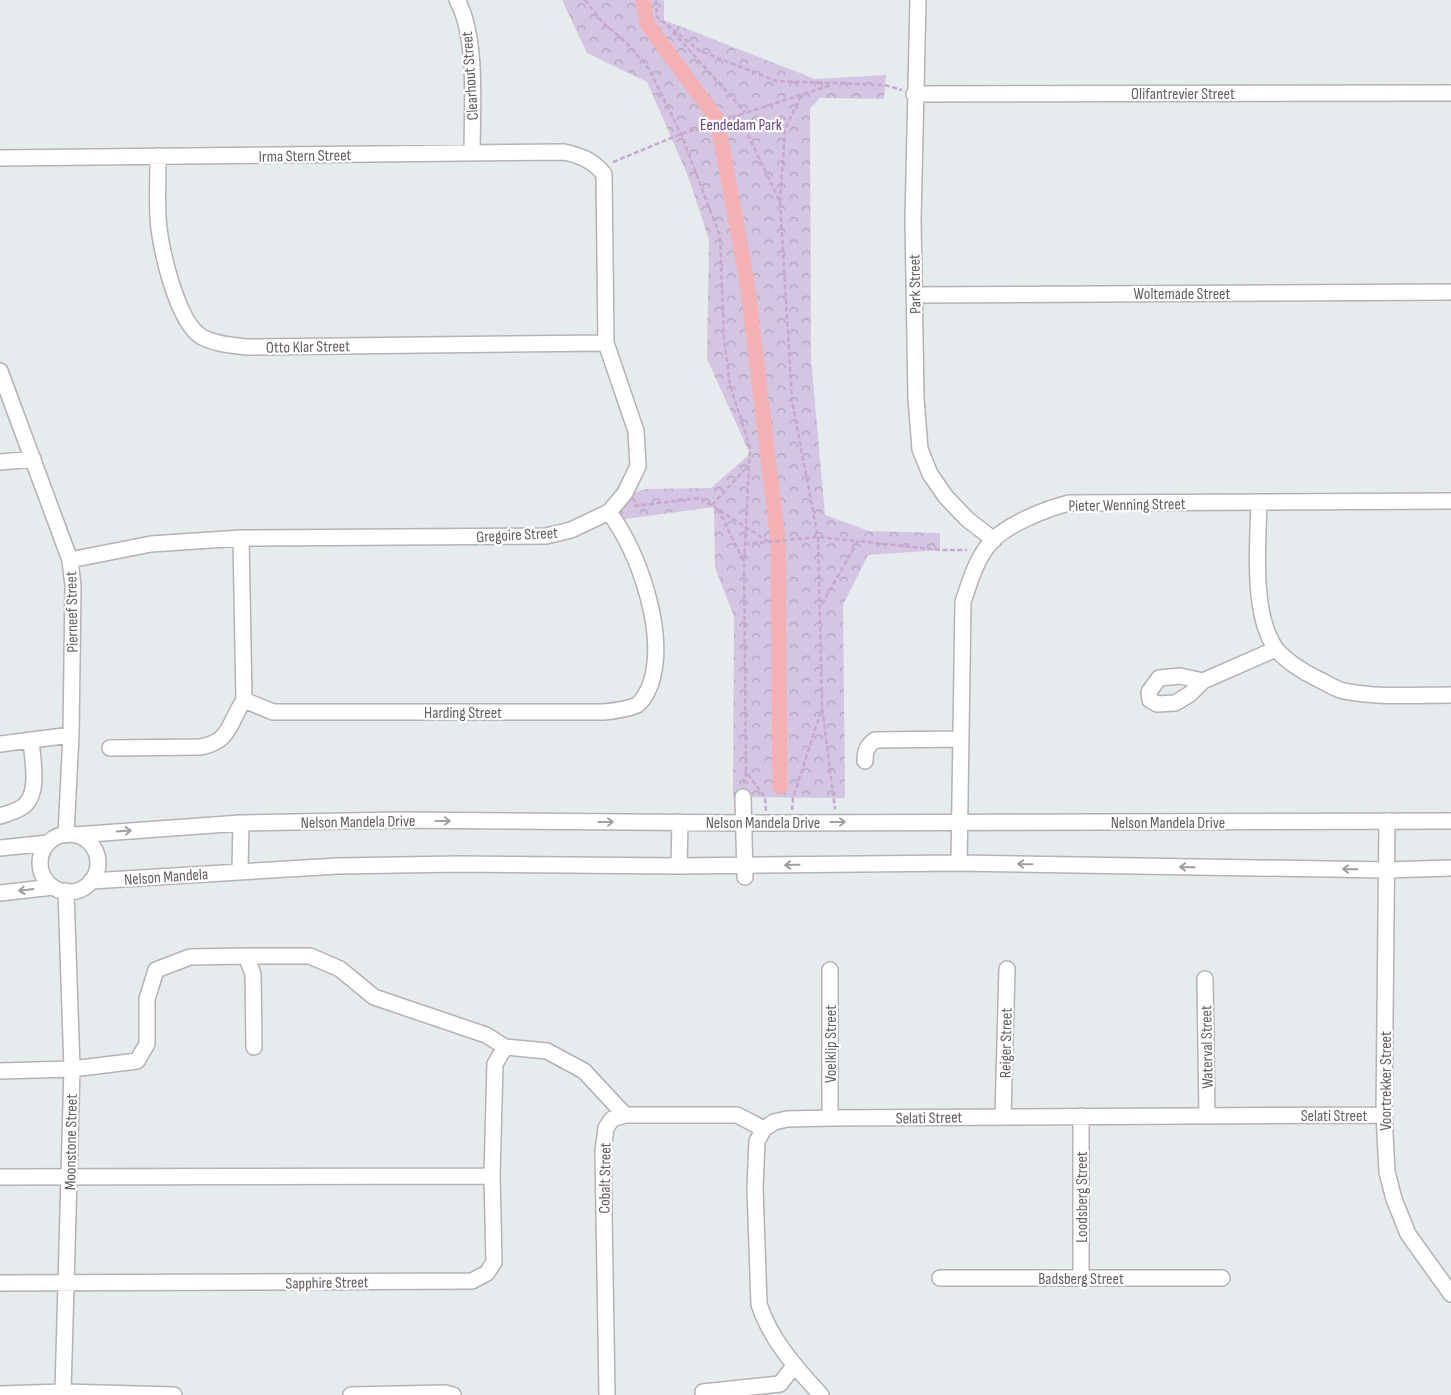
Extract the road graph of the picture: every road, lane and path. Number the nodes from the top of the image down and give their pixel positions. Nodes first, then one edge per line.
1 (456, 0) edge
2 (585, 0) edge
3 (656, 0) edge
4 (918, 0) edge
5 (669, 27) junction
6 (835, 84) junction
7 (1451, 93) edge
8 (802, 94) junction
9 (914, 94) junction
10 (745, 112) junction
11 (738, 114) junction
12 (681, 134) junction
13 (472, 153) junction
14 (158, 156) junction
15 (0, 158) edge
16 (604, 174) junction
17 (780, 202) junction
18 (1451, 292) edge
19 (914, 295) junction
20 (606, 343) junction
21 (0, 371) edge
22 (33, 459) junction
23 (0, 462) edge
24 (749, 465) junction
25 (1451, 501) edge
26 (1260, 502) junction
27 (712, 505) junction
28 (633, 506) dead end
29 (718, 509) junction
30 (609, 512) junction
31 (746, 527) junction
32 (818, 537) junction
33 (241, 538) junction
34 (858, 541) junction
35 (769, 542) junction
36 (746, 544) junction
37 (990, 545) junction
38 (70, 560) junction
39 (744, 564) junction
40 (821, 605) junction
41 (1276, 649) junction
42 (1203, 681) dead end
43 (1451, 695) edge
44 (244, 700) junction
45 (822, 707) junction
46 (71, 735) junction
47 (960, 739) junction
48 (31, 740) junction
49 (0, 744) edge
50 (110, 748) dead end
51 (865, 761) dead end
52 (746, 772) dead end
53 (743, 797) dead end
54 (0, 816) edge
55 (1387, 821) junction
56 (1451, 821) edge
57 (240, 822) junction
58 (680, 822) junction
59 (744, 822) junction
60 (791, 822) junction
61 (836, 822) junction
62 (960, 823) junction
63 (71, 835) junction
64 (48, 843) junction
65 (0, 848) edge
66 (960, 863) junction
67 (679, 866) junction
68 (1451, 868) edge
69 (240, 870) junction
70 (1386, 870) junction
71 (745, 871) junction
72 (91, 881) junction
73 (60, 889) junction
74 (0, 893) edge
75 (246, 956) junction
76 (1007, 969) dead end
77 (830, 970) dead end
78 (1205, 979) dead end
79 (254, 1047) dead end
80 (505, 1047) junction
81 (72, 1069) junction
82 (0, 1071) edge
83 (625, 1115) junction
84 (1384, 1115) junction
85 (1003, 1116) junction
86 (1081, 1116) junction
87 (1207, 1116) junction
88 (830, 1118) junction
89 (764, 1129) junction
90 (69, 1176) junction
91 (492, 1176) junction
92 (0, 1177) edge
93 (940, 1278) dead end
94 (1080, 1278) junction
95 (1222, 1278) dead end
96 (0, 1283) edge
97 (66, 1284) junction
98 (1451, 1294) edge
99 (794, 1366) junction
100 (63, 1392) junction
101 (703, 1392) dead end
102 (0, 1394) edge
103 (174, 1395) edge
104 (351, 1395) edge
105 (453, 1395) edge
106 (606, 1395) edge
107 (821, 1395) edge

1 - 13 street, Clearhout Street
2 - 12 path
3 - 5 path
4 - 9 street, Park Street
5 - 6 path
5 - 10 path
6 - 8 path
6 - 9 path
7 - 9 street, Olifantrevier Street
8 - 10 path
8 - 17 path
9 - 19 street, Park Street
10 - 11 path
11 - 12 path
11 - 17 path
12 - 16 path
12 - 24 path
13 - 14 street, Irma Stern Street
13 - 16 street, Irma Stern Street
14 - 15 street, Irma Stern Street
14 - 20 street, Otto Klar Street
16 - 20 street, Gregoire Street
17 - 32 path
18 - 19 street, Woltemade Street
19 - 37 street, Park Street
20 - 30 street, Gregoire Street
21 - 22 street, Pierneef Street
22 - 23 street
22 - 38 street, Pierneef Street
24 - 27 path
24 - 31 path
25 - 26 street, Pieter Wenning Street
26 - 37 street, Pieter Wenning Street
26 - 41 street
27 - 28 path
27 - 29 path
29 - 31 path
29 - 39 path
30 - 33 street, Gregoire Street
30 - 44 street, Harding Street
31 - 35 path
31 - 36 path
32 - 34 path
32 - 35 path
32 - 40 path
33 - 38 street, Gregoire Street
33 - 44 street
34 - 37 path
34 - 40 path
35 - 36 path
36 - 39 path
37 - 47 street, Pieter Wenning Street
38 - 46 street, Pierneef Street
39 - 52 path
40 - 45 path
41 - 42 street
41 - 43 street
44 - 50 street
45 - 60 path
45 - 61 path
46 - 48 street
46 - 63 street, Pierneef Street
47 - 51 street
47 - 62 street, Pieter Wenning Street
48 - 49 street
48 - 54 street
53 - 59 street
55 - 56 street, Nelson Mandela Drive
55 - 62 street, Nelson Mandela Drive
55 - 70 street, Voortrekker Street
57 -> 58 street, Nelson Mandela Drive
63 -> 57 street, Nelson Mandela Drive
57 - 69 street
58 - 59 street, Nelson Mandela Drive
58 - 67 street
59 - 60 street, Nelson Mandela Drive
59 - 71 street
60 - 61 street, Nelson Mandela Drive
61 -> 62 street, Nelson Mandela Drive
62 - 66 street, Pieter Wenning Street
63 - 64 street
63 - 72 street
64 - 65 street
64 - 73 street
70 -> 66 street
66 -> 71 street
67 - 69 street
67 - 71 street
68 - 70 street
69 - 72 street, Nelson Mandela
70 - 84 street, Voortrekker Street
72 - 73 street
73 -> 74 street
73 - 81 street, Moonstone Street
75 - 79 street
75 - 80 street
75 - 81 street
76 - 85 street, Reiger Street
77 - 88 street, Voelklip Street
78 - 87 street, Waterval Street
80 - 83 street
80 - 91 street, Sapphire Street
81 - 82 street
81 - 90 street, Moonstone Street
83 - 89 street
83 - 106 street, Cobalt Street
84 - 87 street, Selati Street
84 - 98 street, Voortrekker Street
85 - 86 street, Selati Street
85 - 88 street, Selati Street
86 - 87 street, Selati Street
86 - 94 street, Loodsberg Street
88 - 89 street, Selati Street
89 - 99 street
90 - 91 street
90 - 92 street
90 - 97 street, Moonstone Street
91 - 97 street, Sapphire Street
93 - 94 street, Badsberg Street
94 - 95 street, Badsberg Street
96 - 97 street, Sapphire Street
97 - 100 street, Moonstone Street
99 - 101 street
99 - 107 street
100 - 102 street
100 - 103 street
104 - 105 street

